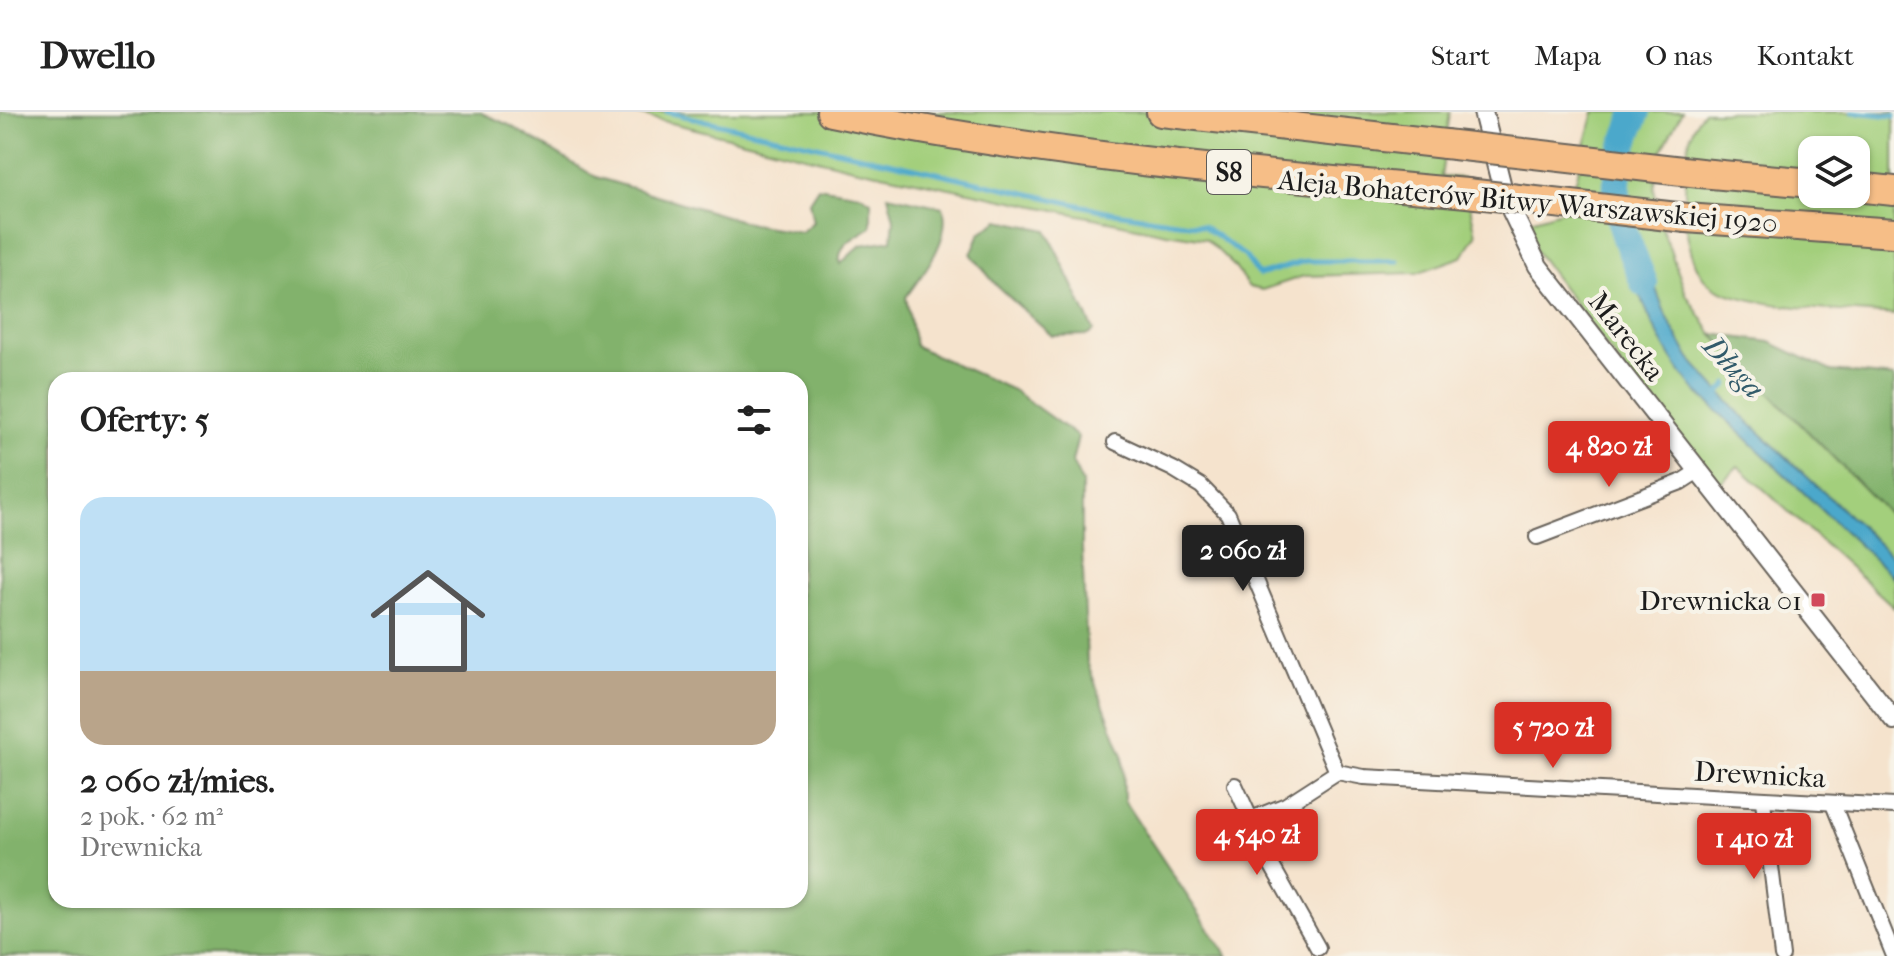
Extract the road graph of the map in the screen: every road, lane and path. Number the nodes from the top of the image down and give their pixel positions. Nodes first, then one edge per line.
1 (831, 112) edge
2 (1161, 112) edge
3 (1483, 112) edge
4 (1798, 182) edge
5 (1870, 188) edge
6 (1894, 191) edge
7 (1894, 233) edge
8 (1115, 442) dead end
9 (1698, 471) junction
10 (1537, 537) dead end
11 (1894, 720) edge
12 (1337, 772) junction
13 (1235, 785) dead end
14 (1763, 801) junction
15 (1833, 804) junction
16 (1894, 806) edge
17 (1251, 819) junction
18 (1318, 948) dead end
19 (1782, 956) edge
20 (1894, 956) edge

1 - 7 highway, Aleja Bohaterów Bitwy Warszawskiej 1920 / S8, bridge
2 - 4 highway, Aleja Bohaterów Bitwy Warszawskiej 1920 / S8, bridge
3 - 9 street, Marecka
5 - 6 highway
8 - 12 street
9 - 10 street
9 - 11 street, Marecka
12 - 14 street, Drewnicka
12 - 17 street
13 - 17 street
14 - 15 street, Drewnicka
14 - 19 street
15 - 16 street, Drewnicka
15 - 20 street
17 - 18 street

